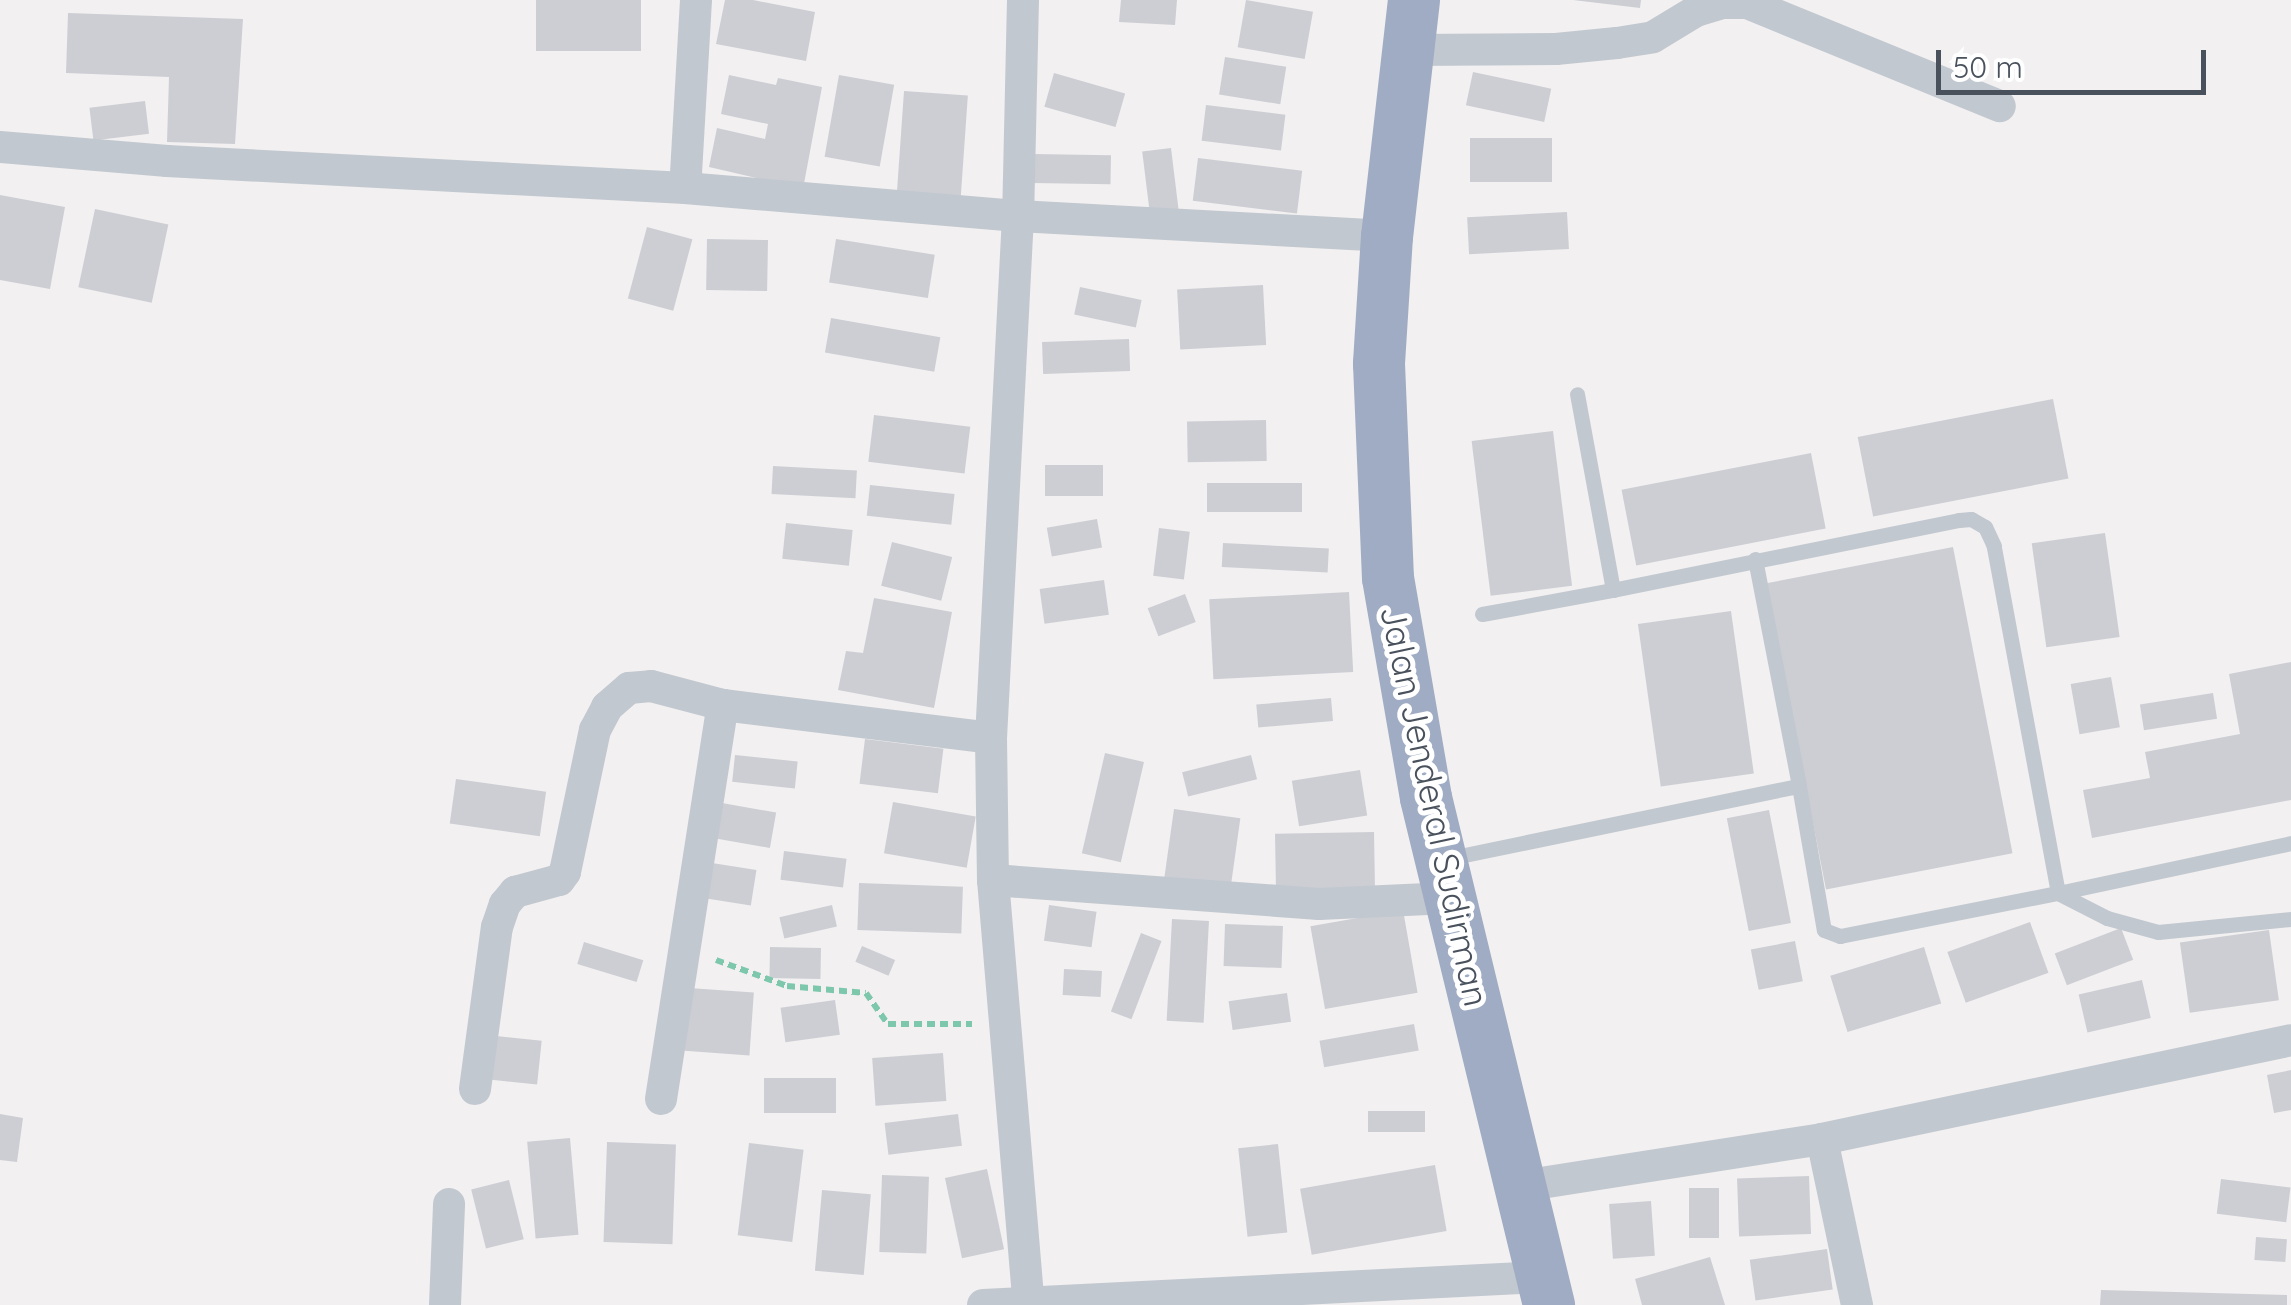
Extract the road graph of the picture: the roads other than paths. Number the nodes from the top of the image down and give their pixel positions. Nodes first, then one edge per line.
1 (696, 0) edge
2 (1024, 0) edge
3 (1411, 25) edge
4 (2000, 106) dead end
5 (0, 146) edge
6 (685, 188) junction
7 (1018, 216) junction
8 (1387, 236) junction
9 (1577, 394) dead end
10 (1755, 559) junction
11 (1613, 590) junction
12 (1482, 614) dead end
13 (723, 705) junction
14 (991, 738) junction
15 (1799, 786) junction
16 (2291, 844) edge
17 (1445, 878) junction
18 (993, 880) junction
19 (2058, 892) junction
20 (2291, 919) edge
21 (2291, 1040) edge
22 (475, 1089) dead end
23 (661, 1099) dead end
24 (1822, 1139) junction
25 (1522, 1186) junction
26 (449, 1204) dead end
27 (1546, 1291) edge
28 (444, 1305) edge
29 (983, 1305) edge
30 (1029, 1305) edge
31 (1858, 1305) edge

1 - 6 street
2 - 7 street
3 - 4 street
3 - 8 highway, Jalan Jenderal Sudirman
5 - 6 street
6 - 7 street
7 - 8 street
7 - 14 street
8 - 17 highway, Jalan Jenderal Sudirman
9 - 11 lane
10 - 11 lane
10 - 15 lane
10 - 19 lane
11 - 12 lane
13 - 14 street
13 - 22 street
13 - 23 street
14 - 18 street
15 - 17 lane
15 - 19 lane
16 - 19 lane
17 - 18 street
17 - 25 highway, Jalan Jenderal Sudirman
18 - 30 street
19 - 20 lane
21 - 24 street
24 - 25 street
24 - 31 street
25 - 27 highway, Jalan Jenderal Sudirman
26 - 28 street
27 - 30 street
29 - 30 street

